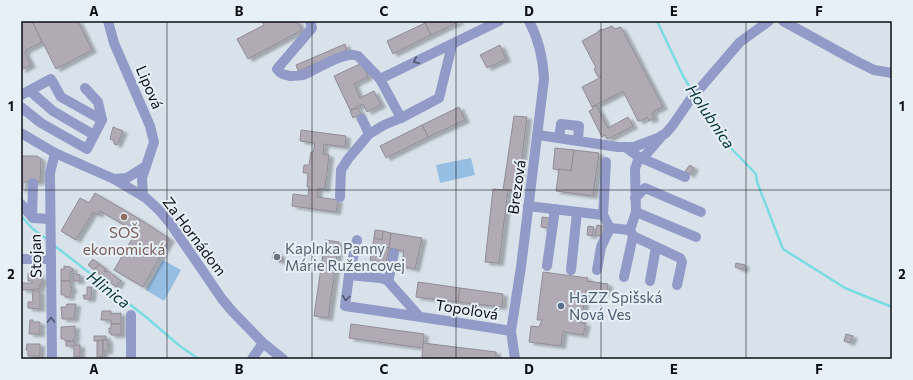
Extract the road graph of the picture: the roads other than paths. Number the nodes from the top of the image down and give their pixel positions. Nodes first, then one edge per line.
1 (108, 21) edge
2 (310, 21) edge
3 (499, 21) edge
4 (529, 21) edge
5 (768, 21) edge
6 (783, 21) edge
7 (452, 45) junction
8 (892, 73) edge
9 (380, 79) junction
10 (85, 88) dead end
11 (25, 93) edge
12 (21, 107) edge
13 (401, 118) junction
14 (362, 119) dead end
15 (102, 120) junction
16 (21, 133) edge
17 (369, 134) junction
18 (94, 135) junction
19 (538, 135) junction
20 (663, 135) junction
21 (559, 138) junction
22 (578, 140) junction
23 (625, 147) junction
24 (55, 153) junction
25 (641, 158) junction
26 (606, 162) dead end
27 (146, 166) junction
28 (685, 177) dead end
29 (114, 179) junction
30 (635, 179) junction
31 (33, 183) dead end
32 (645, 188) junction
33 (143, 196) junction
34 (340, 197) dead end
35 (635, 198) junction
36 (21, 204) edge
37 (528, 206) junction
38 (555, 209) junction
39 (577, 212) junction
40 (636, 212) junction
41 (701, 212) dead end
42 (603, 215) junction
43 (32, 217) junction
44 (50, 219) junction
45 (610, 228) junction
46 (631, 233) junction
47 (696, 238) dead end
48 (357, 240) dead end
49 (656, 247) junction
50 (394, 253) dead end
51 (50, 254) junction
52 (21, 259) edge
53 (547, 266) dead end
54 (571, 270) dead end
55 (597, 270) dead end
56 (349, 275) junction
57 (624, 277) dead end
58 (387, 280) junction
59 (650, 281) dead end
60 (677, 285) dead end
61 (131, 315) dead end
62 (419, 316) junction
63 (511, 331) junction
64 (263, 343) junction
65 (52, 359) edge
66 (131, 359) edge
67 (252, 359) edge
68 (283, 359) edge
69 (515, 359) edge

1 - 27 street, Lipová
2 - 9 street
3 - 7 street
4 - 19 street, Brezová
5 - 20 street
6 - 8 street
7 -> 9 street
7 - 13 street
9 - 13 street
10 - 15 street
11 - 15 street
11 - 18 street
12 - 18 street
13 - 17 street
14 - 17 street
15 - 18 street
16 - 24 street, Za Hornádom
17 - 34 street
19 - 21 street
19 - 37 street, Brezová
20 - 23 street
20 - 25 street
21 - 22 street
21 - 22 street
22 - 23 street
23 - 25 street
24 - 29 street, Za Hornádom
24 - 44 street, Stojan
25 - 28 street
25 - 30 street
26 - 42 street
27 - 29 street
27 - 33 street, Lipová
29 - 33 street, Za Hornádom
30 - 32 street
30 - 35 street
31 - 43 street
32 - 35 street
32 - 41 street
33 - 64 street, Za Hornádom
35 - 40 street
36 - 43 street
37 - 38 street
37 - 63 street, Brezová
38 - 39 street
38 - 53 street
39 - 42 street
39 - 54 street
40 - 46 street
40 - 47 street
42 - 45 street
43 - 44 street
44 - 51 street, Stojan
45 - 46 street
45 - 55 street
46 - 49 street
46 - 57 street
48 - 56 street
49 - 59 street
49 - 60 street
50 - 58 street
51 - 52 street
65 -> 51 street, Stojan
56 - 58 street
56 -> 62 street, Topoľová
58 - 62 street, Topoľová
61 - 66 street
62 - 63 street, Topoľová
63 - 69 street, Brezová
64 - 67 street
64 - 68 street, Za Hornádom

